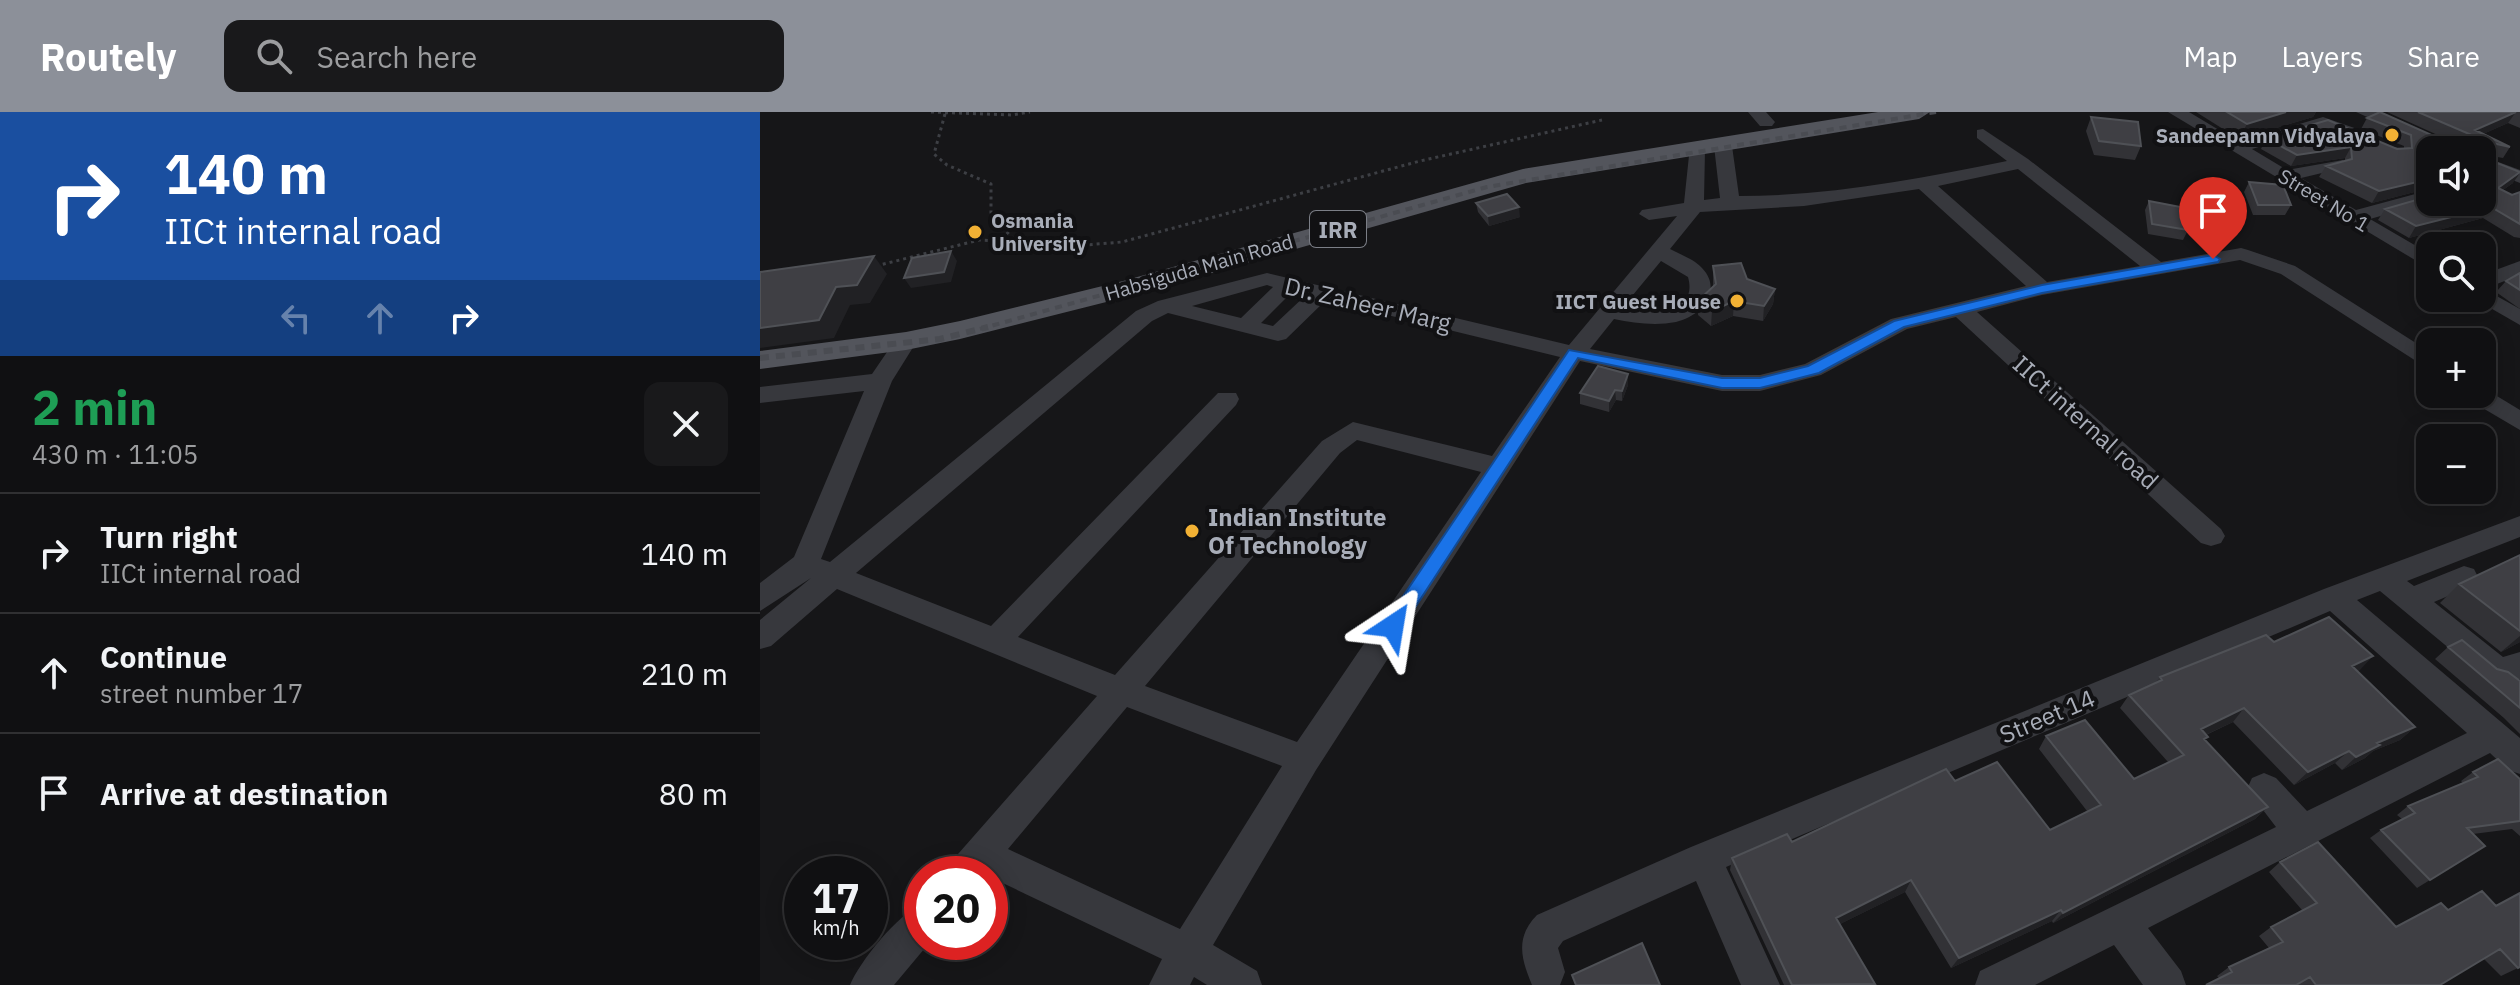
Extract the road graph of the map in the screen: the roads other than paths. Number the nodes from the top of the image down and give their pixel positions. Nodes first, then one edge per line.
1 (1825, 112) edge
2 (1919, 112) edge
3 (2177, 112) edge
4 (2365, 112) edge
5 (1761, 117) edge
6 (1983, 134) dead end
7 (2422, 136) edge
8 (2371, 141) edge
9 (1723, 146) junction
10 (2237, 148) junction
11 (1696, 150) junction
12 (2022, 163) junction
13 (2337, 164) edge
14 (2496, 167) edge
15 (2284, 176) junction
16 (2520, 177) edge
17 (1482, 178) junction
18 (1923, 183) junction
19 (2416, 200) edge
20 (1730, 202) junction
21 (1694, 207) junction
22 (1649, 214) dead end
23 (2353, 217) junction
24 (1658, 251) junction
25 (2416, 255) edge
26 (2520, 267) edge
27 (2157, 269) junction
28 (2496, 277) edge
29 (1288, 284) junction
30 (2042, 289) junction
31 (1321, 292) junction
32 (2496, 303) edge
33 (1166, 306) junction
34 (1961, 309) junction
35 (1609, 311) junction
36 (2520, 318) edge
37 (1246, 325) junction
38 (760, 339) edge
39 (906, 341) junction
40 (1574, 353) junction
41 (2416, 354) edge
42 (760, 360) edge
43 (880, 381) junction
44 (760, 395) edge
45 (1227, 399) dead end
46 (2496, 406) edge
47 (2520, 422) edge
48 (1499, 467) junction
49 (2520, 526) edge
50 (2211, 536) dead end
51 (819, 569) junction
52 (2464, 577) dead end
53 (2383, 578) junction
54 (2334, 597) junction
55 (760, 599) edge
56 (2411, 600) junction
57 (760, 637) edge
58 (997, 639) junction
59 (2519, 666) edge
60 (1120, 691) junction
61 (2493, 736) junction
62 (1304, 759) junction
63 (2520, 759) edge
64 (2264, 789) dead end
65 (2304, 833) junction
66 (979, 856) edge
67 (1704, 859) junction
68 (1008, 879) edge
69 (2121, 923) junction
70 (904, 944) edge
71 (1190, 953) junction
72 (1546, 972) dead end
73 (869, 985) edge
74 (1168, 985) edge
75 (1243, 985) edge
76 (1761, 985) edge
77 (1994, 985) edge
78 (2167, 985) edge

1 - 5 main road, Habsiguda Main Road / IRR
2 - 9 main road, Habsiguda Main Road / IRR
3 - 10 street, Street No 1
4 - 7 street
5 - 17 main road, Habsiguda Main Road / IRR
6 - 12 street
8 - 10 street
9 - 11 main road, Habsiguda Main Road / IRR
9 - 20 street
10 - 15 street, Street No 1
11 - 17 main road, Habsiguda Main Road / IRR
11 - 21 street
12 - 18 street
12 - 27 street
13 - 15 street
14 - 16 street
15 - 23 street, Street No 1
17 - 38 main road, Habsiguda Main Road / IRR
17 - 39 main road, Habsiguda Main Road / IRR
18 - 20 street
18 - 30 street
19 - 23 street
20 - 21 street
21 - 22 street
21 - 24 street
23 - 25 street, Street No 1
24 - 35 street
24 - 35 street
26 - 28 street
27 - 30 street
27 - 41 street
29 - 31 street, Dr. Zaheer Marg
29 - 33 street, Dr. Zaheer Marg
29 - 37 street
30 - 34 street
31 - 37 street
31 - 40 street, Dr. Zaheer Marg
32 - 36 street
33 - 37 street
33 - 51 street, Dr. Zaheer Marg
34 - 40 street
34 - 50 street, IICt internal road
35 - 40 street
39 - 42 main road, Habsiguda Main Road / IRR
39 - 43 street
40 - 48 street
43 - 44 street
43 - 51 street
45 - 58 street
46 - 47 street
48 - 60 street
48 - 62 street
49 - 53 street, Street 14
51 - 55 street
51 - 57 street, Dr. Zaheer Marg
51 - 58 street
52 - 56 street
53 - 54 street, Street 14
53 - 56 street
54 - 61 street
54 - 67 street, Street 14
56 - 59 street
58 - 60 street
60 - 62 street
60 - 66 street
61 - 63 street
61 - 65 street
62 - 71 street
64 - 65 street
65 - 69 street
67 - 72 street, Street 14
67 - 76 street
68 - 71 street
69 - 77 street
69 - 78 street
70 - 73 street
71 - 74 street
71 - 75 street

